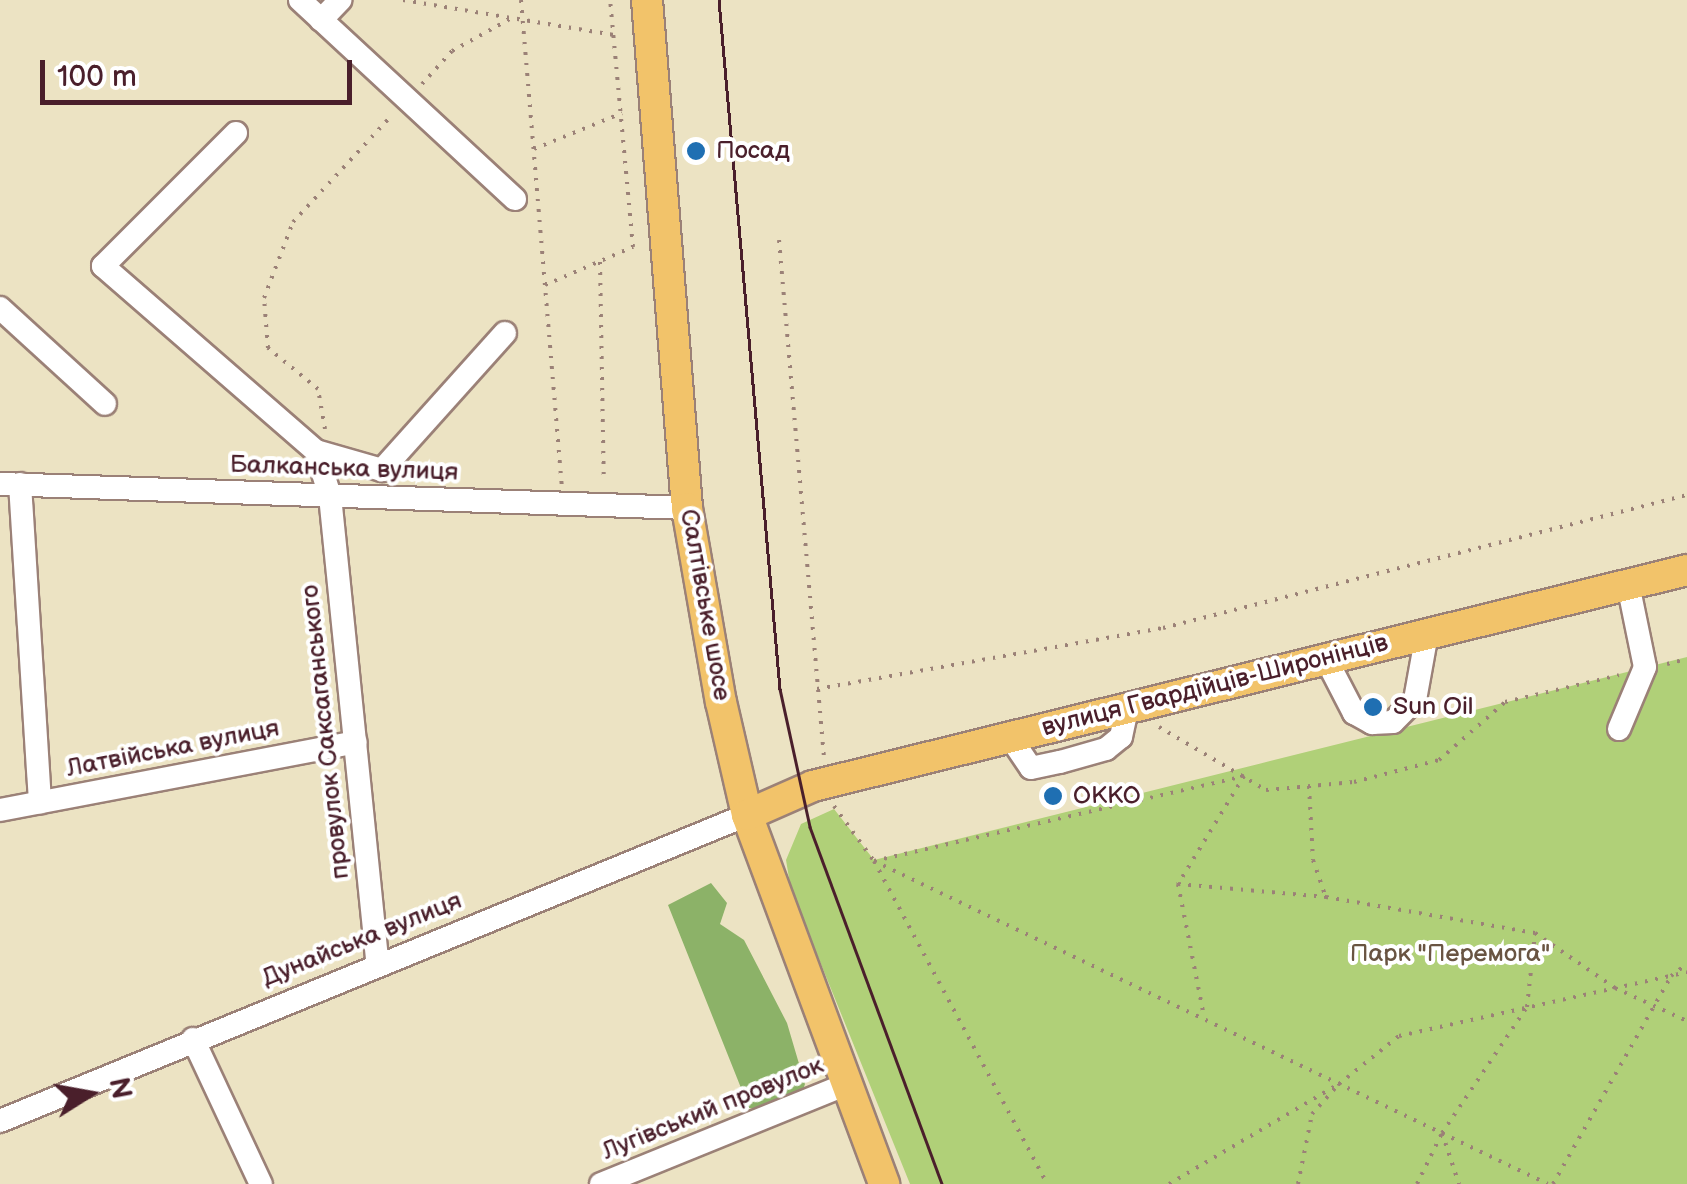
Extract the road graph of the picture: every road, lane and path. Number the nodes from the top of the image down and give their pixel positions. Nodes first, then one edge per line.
1 (300, 0) edge
2 (340, 0) edge
3 (404, 0) edge
4 (521, 0) edge
5 (610, 0) edge
6 (647, 0) edge
7 (322, 20) junction
8 (510, 20) junction
9 (523, 22) junction
10 (614, 34) junction
11 (407, 99) junction
12 (622, 114) junction
13 (236, 133) dead end
14 (534, 149) junction
15 (514, 199) dead end
16 (779, 240) dead end
17 (600, 262) junction
18 (545, 285) junction
19 (0, 308) edge
20 (505, 333) dead end
21 (105, 404) dead end
22 (323, 453) junction
23 (10, 484) edge
24 (1687, 495) edge
25 (330, 496) junction
26 (564, 504) junction
27 (605, 505) junction
28 (687, 508) junction
29 (1687, 570) edge
30 (1628, 584) junction
31 (1427, 634) junction
32 (1326, 659) junction
33 (1619, 730) dead end
34 (356, 742) junction
35 (1309, 786) dead end
36 (40, 802) junction
37 (0, 810) edge
38 (748, 814) junction
39 (874, 860) junction
40 (1178, 884) junction
41 (1326, 897) junction
42 (1536, 934) junction
43 (377, 962) junction
44 (1687, 964) edge
45 (1687, 972) edge
46 (1671, 976) junction
47 (1616, 988) junction
48 (1527, 1008) junction
49 (1658, 1008) junction
50 (1204, 1019) junction
51 (1687, 1021) edge
52 (193, 1040) junction
53 (1339, 1084) junction
54 (845, 1085) junction
55 (0, 1121) edge
56 (1442, 1133) junction
57 (261, 1184) edge
58 (601, 1184) edge
59 (884, 1184) edge
60 (1048, 1184) edge
61 (1168, 1184) edge
62 (1298, 1184) edge
63 (1417, 1184) edge
64 (1458, 1184) edge
65 (1551, 1184) edge

1 - 7 street
2 - 7 street
3 - 8 path
4 - 9 path
5 - 10 path
6 - 28 main road, Салтівське шосе
7 - 11 street
8 - 9 path
8 - 11 path
9 - 10 path
9 - 14 path
10 - 12 path
11 - 15 street
11 - 22 path
12 - 14 path
12 - 17 path
13 - 22 street
14 - 18 path
16 - 24 path
17 - 18 path
17 - 27 path
18 - 26 path
19 - 21 street
20 - 22 street
22 - 25 street, провулок Саксаганського
23 - 25 street, Балканська вулиця
23 - 36 street
25 - 26 street, Балканська вулиця
25 - 34 street, провулок Саксаганського
26 - 27 street, Балканська вулиця
27 - 28 street, Балканська вулиця
28 - 38 main road, Салтівське шосе
29 - 30 main road, вулиця Гвардійців-Широнінців
30 - 31 main road, вулиця Гвардійців-Широнінців
30 - 33 street
31 - 32 main road, вулиця Гвардійців-Широнінців
31 - 32 street
32 - 38 main road, вулиця Гвардійців-Широнінців
34 - 36 street, Латвійська вулиця
34 - 43 street, провулок Саксаганського
35 - 41 path
36 - 37 street, Латвійська вулиця
38 - 43 street, Дунайська вулиця
38 - 54 main road, Салтівське шосе
39 - 40 path
39 - 50 path
39 - 60 path
40 - 41 path
40 - 50 path
41 - 42 path
42 - 47 path
42 - 48 path
43 - 52 street, Дунайська вулиця
44 - 46 path
45 - 46 path
46 - 47 path
46 - 49 path
47 - 48 path
47 - 49 path
48 - 53 path
48 - 56 path
49 - 51 path
49 - 65 path
50 - 53 path
52 - 55 street, Дунайська вулиця
52 - 57 street
53 - 56 path
53 - 61 path
53 - 62 path
54 - 58 street, Лугівський провулок
54 - 59 main road, Салтівське шосе
56 - 63 path
56 - 64 path
56 - 65 path

